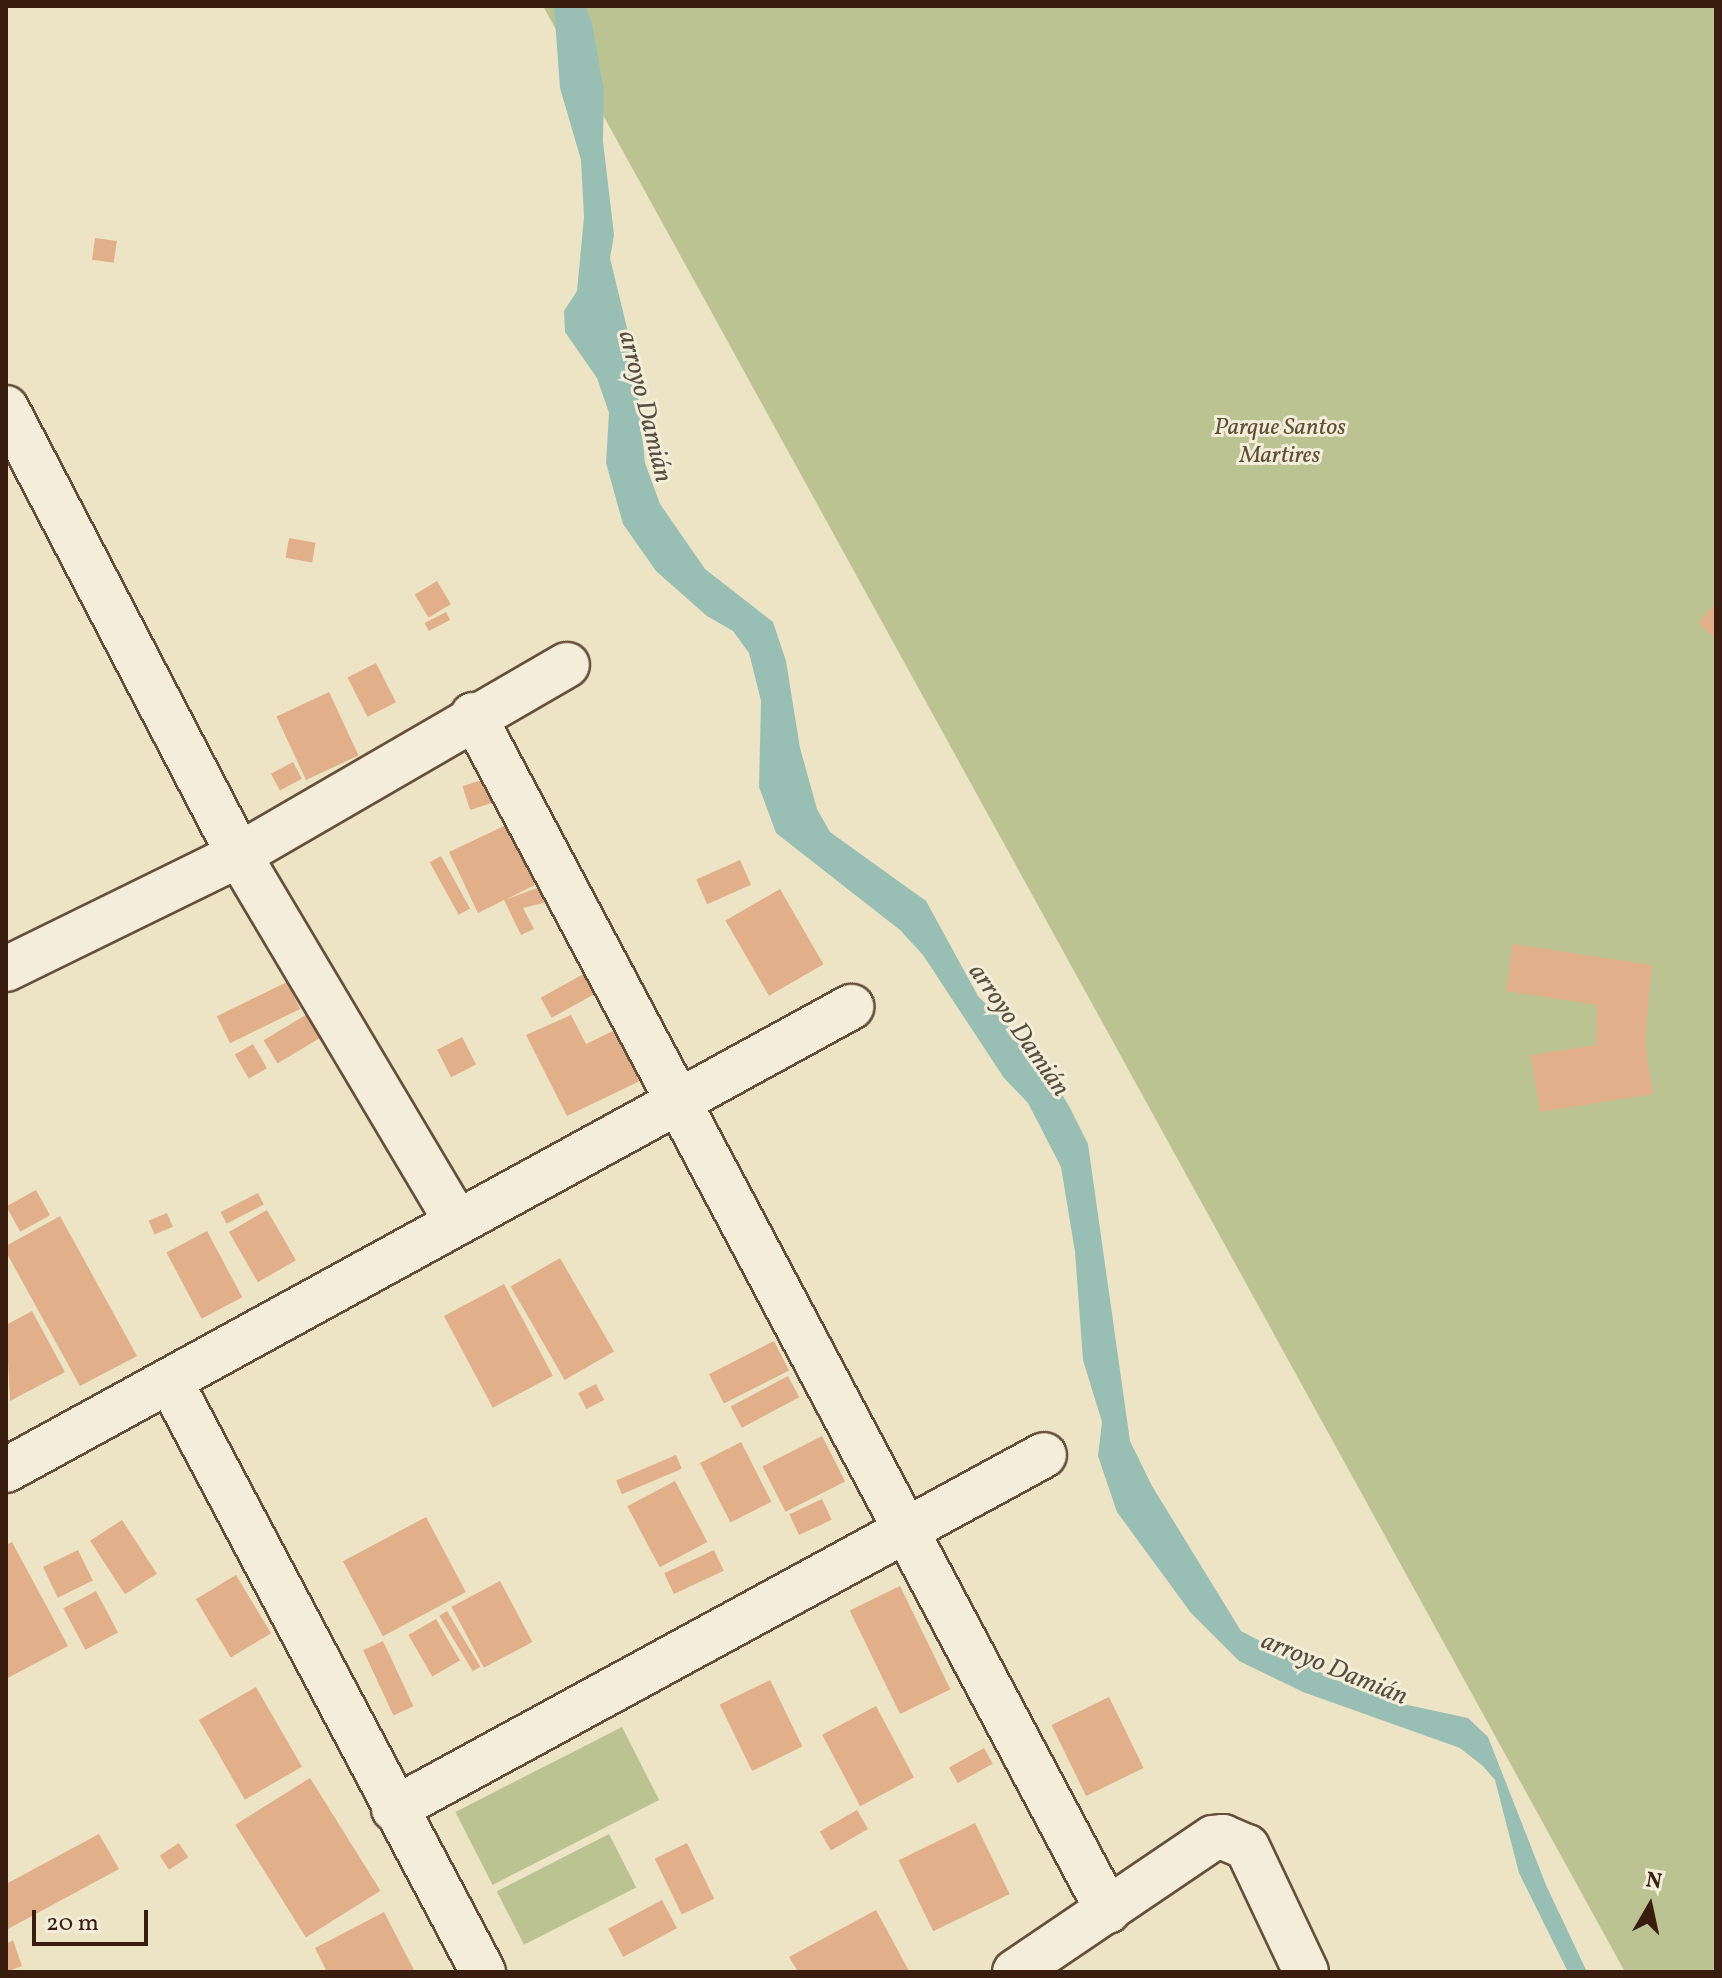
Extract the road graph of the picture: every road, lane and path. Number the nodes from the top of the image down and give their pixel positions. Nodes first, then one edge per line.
1 (6, 408) edge
2 (567, 665) dead end
3 (473, 715) junction
4 (239, 855) junction
5 (6, 969) edge
6 (851, 1007) dead end
7 (678, 1102) junction
8 (456, 1220) junction
9 (170, 1381) junction
10 (1044, 1455) dead end
11 (6, 1470) edge
12 (904, 1528) junction
13 (394, 1809) junction
14 (1108, 1911) junction
15 (483, 1972) edge
16 (1015, 1972) edge
17 (1306, 1972) edge

1 - 4 street
2 - 3 street
3 - 4 street
3 - 7 street
4 - 5 street
4 - 8 street
6 - 7 street
7 - 8 street
7 - 12 street
8 - 9 street
9 - 11 street
9 - 13 street
10 - 12 street
12 - 13 street
12 - 14 street
13 - 15 street
14 - 16 street
14 - 17 street

